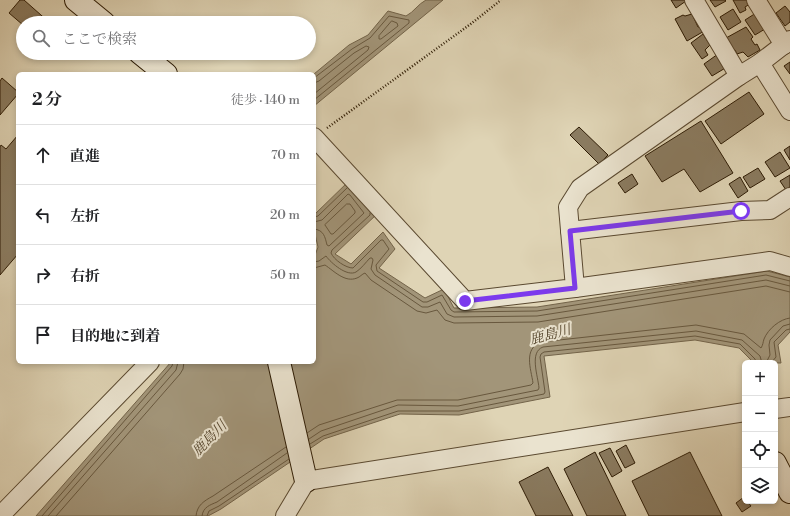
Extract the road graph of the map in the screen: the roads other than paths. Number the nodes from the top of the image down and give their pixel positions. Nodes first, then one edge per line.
1 (76, 0) edge
2 (694, 0) edge
3 (756, 0) edge
4 (95, 16) edge
5 (787, 43) edge
6 (149, 60) edge
7 (760, 63) junction
8 (164, 72) edge
9 (739, 76) junction
10 (790, 111) edge
11 (316, 139) edge
12 (790, 197) edge
13 (570, 231) junction
14 (790, 267) edge
15 (575, 288) junction
16 (148, 364) edge
17 (279, 364) edge
18 (790, 407) edge
19 (778, 409) edge
20 (742, 412) edge
21 (778, 468) edge
22 (306, 481) junction
23 (790, 492) edge
24 (0, 516) edge
25 (285, 516) edge

1 - 4 street
2 - 9 street
3 - 5 street
5 - 7 street
6 - 8 street
7 - 9 street
7 - 10 street
9 - 13 street
11 - 15 street
12 - 13 street
13 - 15 street
14 - 15 street
16 - 24 street
17 - 22 street
18 - 19 street
20 - 22 street
21 - 23 street
22 - 25 street

